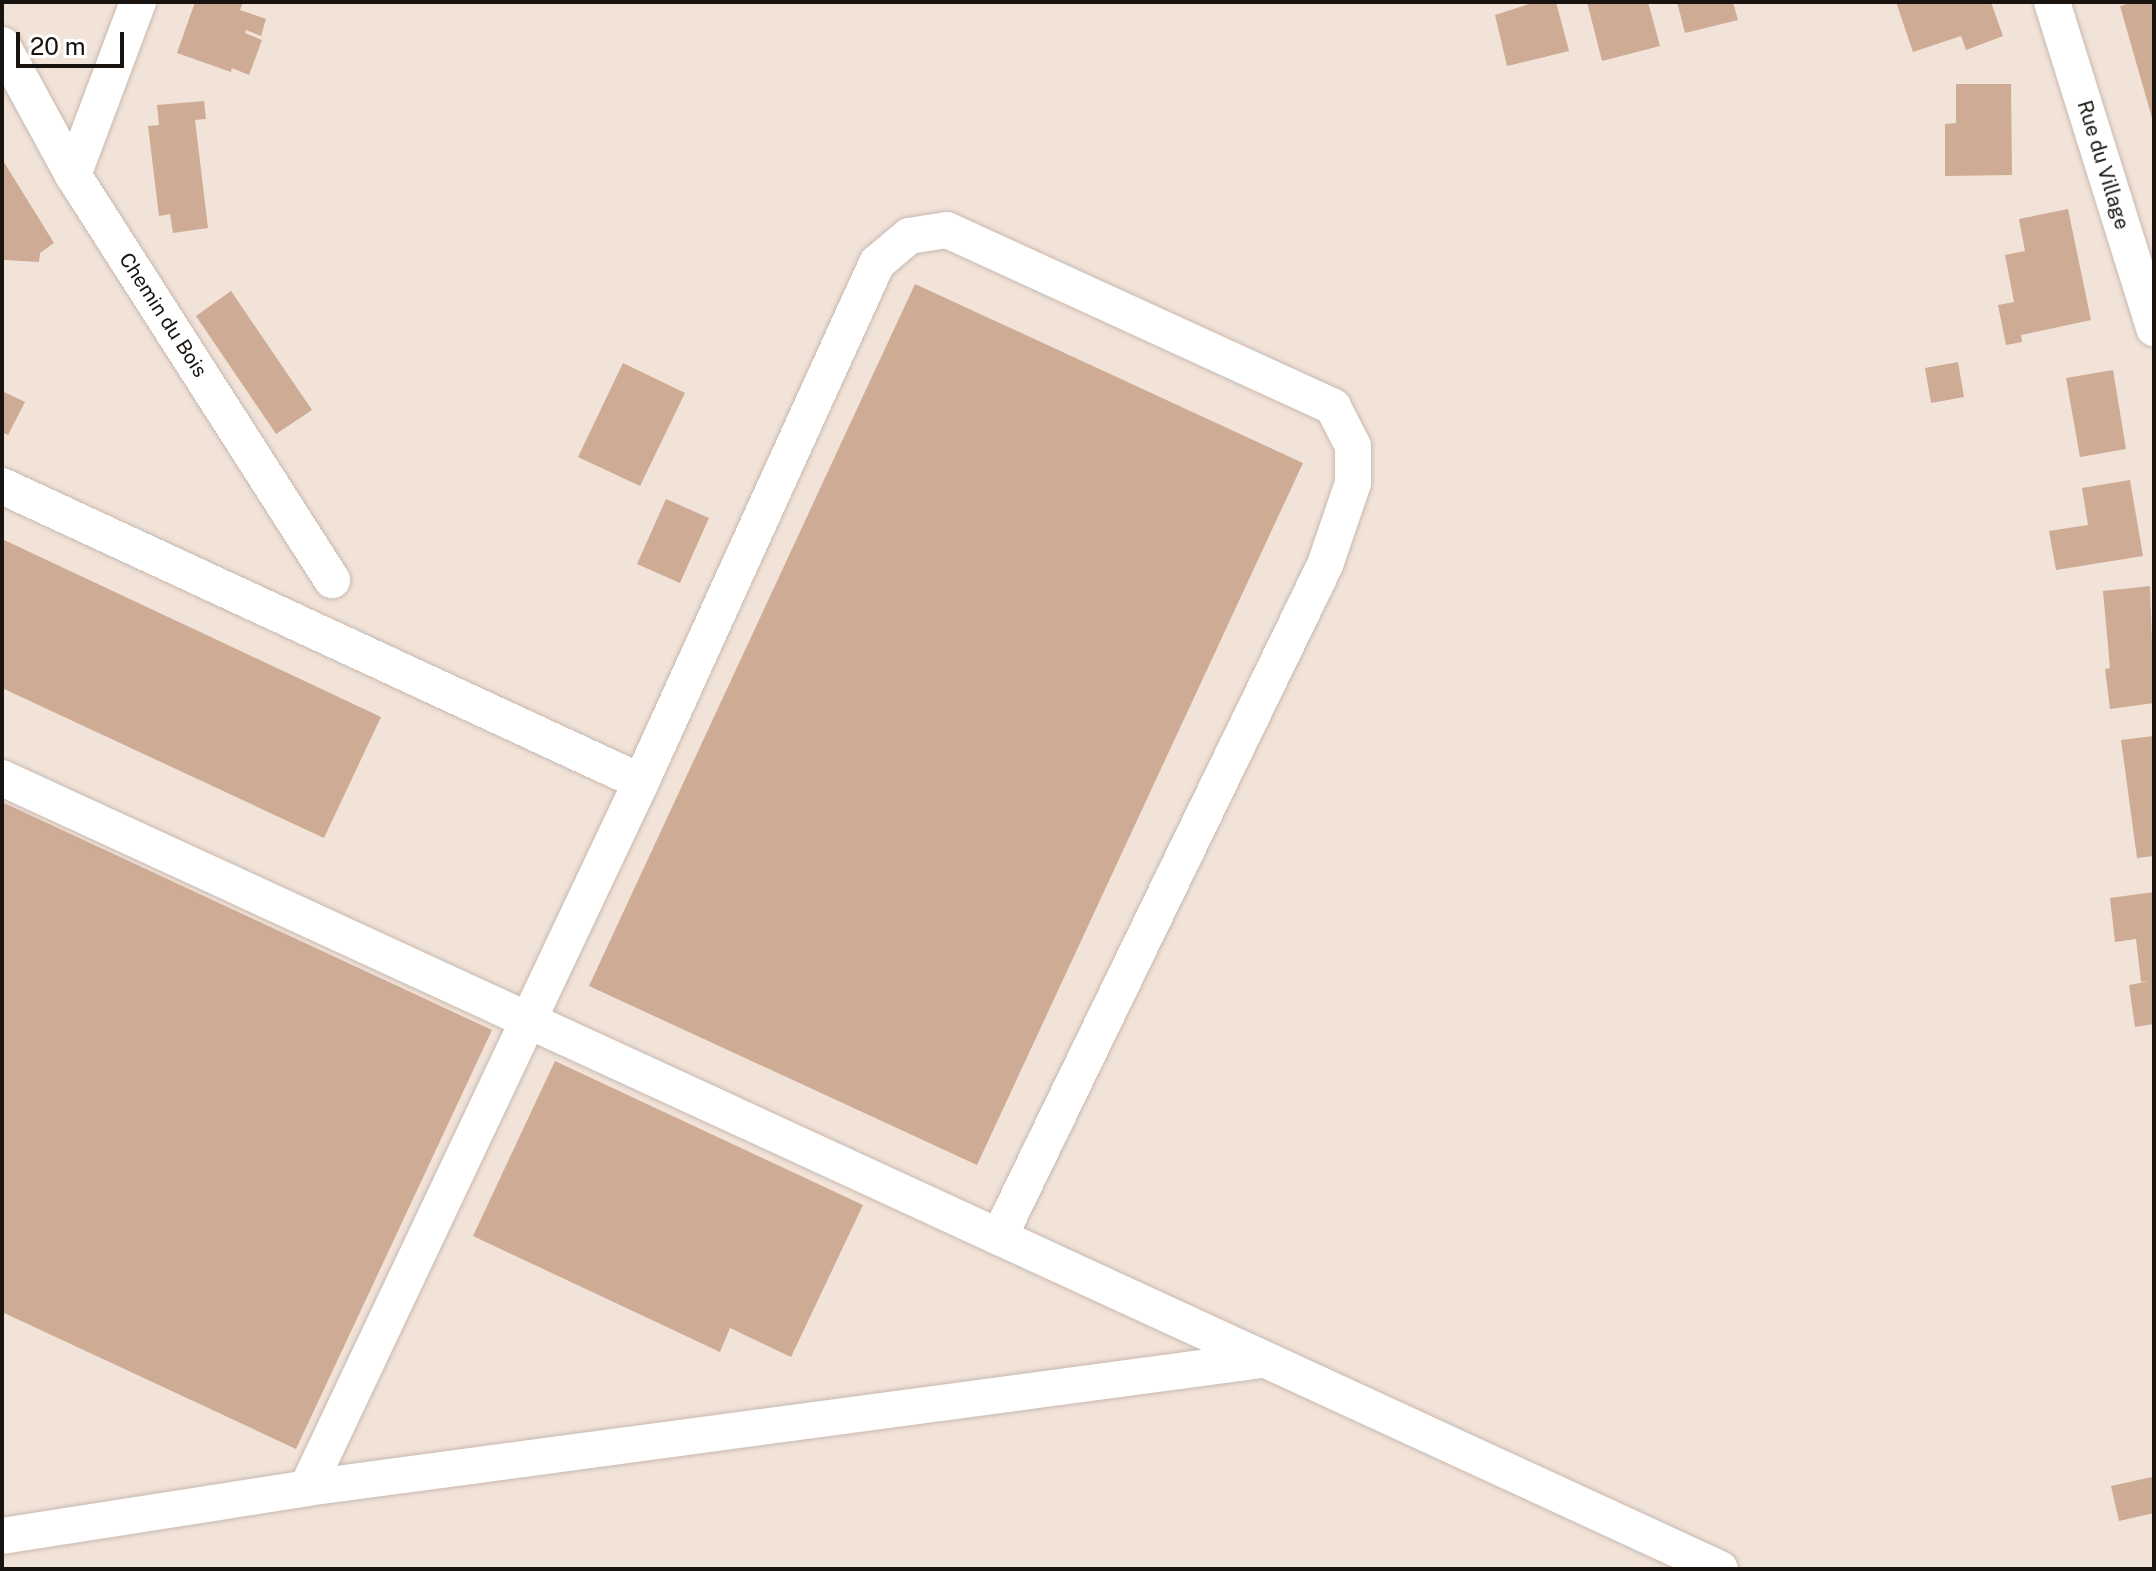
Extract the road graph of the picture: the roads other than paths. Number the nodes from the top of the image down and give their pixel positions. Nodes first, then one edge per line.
1 (138, 2) edge
2 (2052, 2) edge
3 (2, 45) edge
4 (73, 175) junction
5 (2154, 328) edge
6 (2, 486) edge
7 (332, 580) dead end
8 (2, 778) edge
9 (641, 782) junction
10 (528, 1018) junction
11 (999, 1237) junction
12 (1261, 1360) junction
13 (307, 1488) junction
14 (2, 1536) edge
15 (1720, 1569) edge

1 - 4 street
2 - 5 street, Rue du Village
3 - 4 street, Chemin du Bois
4 - 7 street, Chemin du Bois
6 - 9 street
8 - 10 street
9 - 10 street
9 - 11 street
10 - 11 street
10 - 13 street
11 - 12 street
12 - 13 street
12 - 15 street
13 - 14 street

